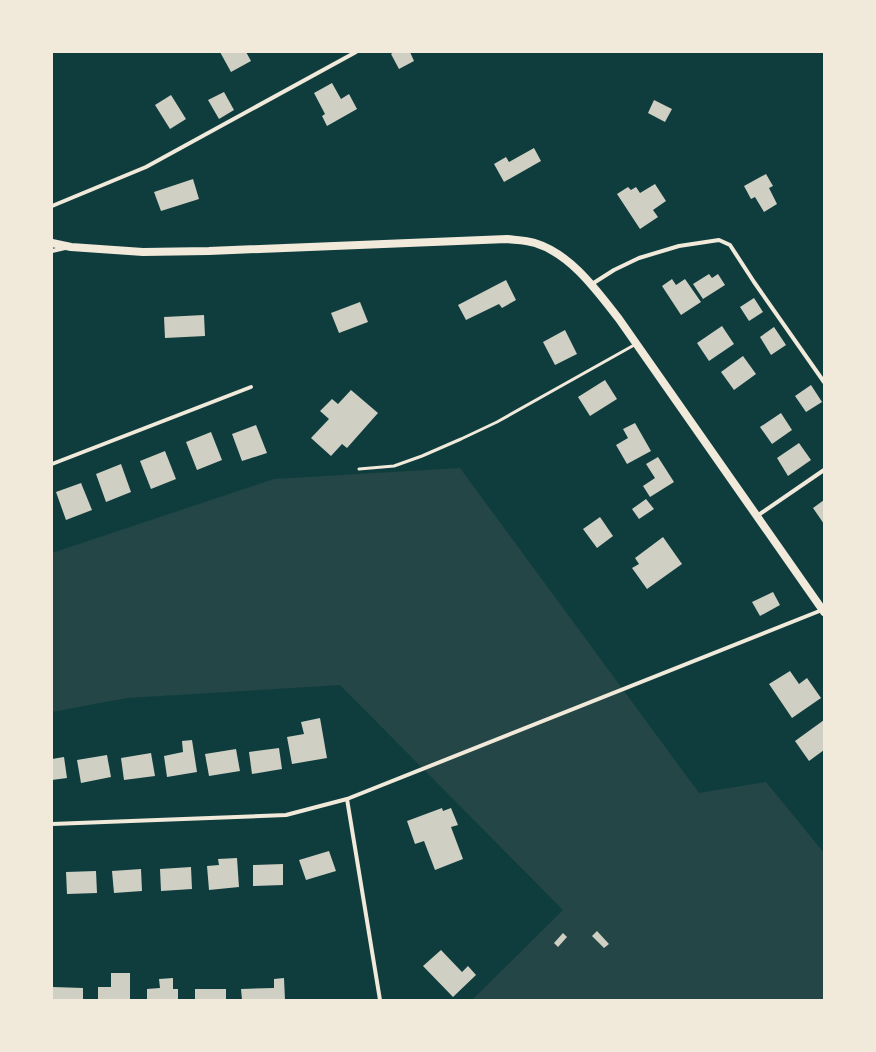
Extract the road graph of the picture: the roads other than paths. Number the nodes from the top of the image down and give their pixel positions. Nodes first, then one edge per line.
1 (356, 52) edge
2 (52, 206) edge
3 (52, 243) edge
4 (70, 247) junction
5 (52, 251) edge
6 (591, 285) junction
7 (636, 344) junction
8 (824, 382) edge
9 (251, 387) dead end
10 (52, 464) edge
11 (359, 469) dead end
12 (824, 470) edge
13 (756, 516) junction
14 (823, 611) edge
15 (347, 799) junction
16 (52, 824) edge
17 (380, 1000) edge

1 - 2 street
3 - 4 main road
4 - 5 street
4 - 6 main road
6 - 7 main road
6 - 8 street
7 - 11 lane
7 - 13 main road
9 - 10 street
12 - 13 street
13 - 14 main road
14 - 15 street
15 - 16 street
15 - 17 street

